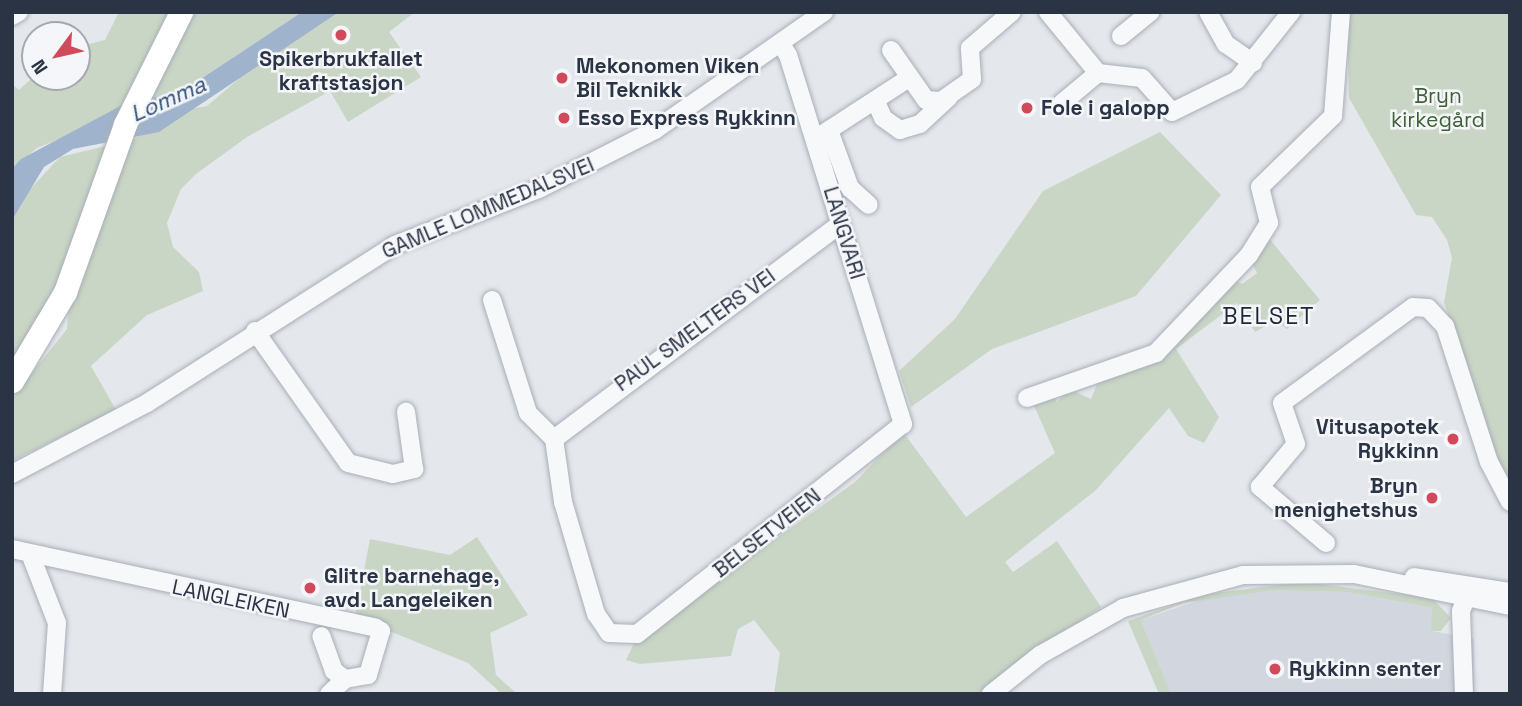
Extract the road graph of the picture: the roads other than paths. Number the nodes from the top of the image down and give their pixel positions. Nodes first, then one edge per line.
1 (19, 12) edge
2 (824, 12) edge
3 (1012, 12) edge
4 (1048, 12) edge
5 (1151, 12) edge
6 (1208, 12) edge
7 (1291, 12) edge
8 (1341, 12) edge
9 (12, 16) edge
10 (178, 17) edge
11 (1121, 36) dead end
12 (781, 44) junction
13 (891, 50) dead end
14 (1253, 63) junction
15 (1098, 73) junction
16 (909, 78) junction
17 (949, 97) junction
18 (876, 102) junction
19 (1062, 103) dead end
20 (822, 136) junction
21 (869, 205) dead end
22 (840, 224) junction
23 (492, 300) dead end
24 (255, 331) junction
25 (12, 382) edge
26 (1027, 398) dead end
27 (406, 412) dead end
28 (903, 424) joint
29 (554, 439) junction
30 (12, 474) edge
31 (1510, 502) edge
32 (1326, 543) dead end
33 (12, 549) edge
34 (31, 556) junction
35 (1510, 592) edge
36 (1470, 593) junction
37 (1510, 606) edge
38 (321, 636) dead end
39 (352, 679) junction
40 (52, 694) edge
41 (329, 694) edge
42 (373, 694) edge
43 (991, 694) edge
44 (1464, 694) edge

1 - 9 street
2 - 12 street, GAMLE LOMMEDALSVEI
3 - 17 street
4 - 15 street
5 - 11 street
6 - 14 street
7 - 14 street
8 - 26 street
10 - 25 main road
12 - 20 street, LANGVARI
12 - 24 street, GAMLE LOMMEDALSVEI
13 - 16 street
14 - 15 street
15 - 19 street
16 - 17 street
16 - 18 street
17 - 18 street
18 - 20 street
20 - 21 street
20 - 22 street, LANGVARI
22 - 28 street, LANGVARI
22 - 29 street, PAUL SMELTERS VEI
23 - 29 street
24 - 27 street
24 - 30 street, GAMLE LOMMEDALSVEI
28 - 29 street, BELSETVEIEN
31 - 32 street
33 - 34 street, LANGLEIKEN
34 - 39 street, LANGLEIKEN
34 - 40 street
35 - 36 street
36 - 37 street
36 - 43 street
36 - 44 street
38 - 39 street
39 - 41 street, LANGLEIKEN
39 - 42 street

